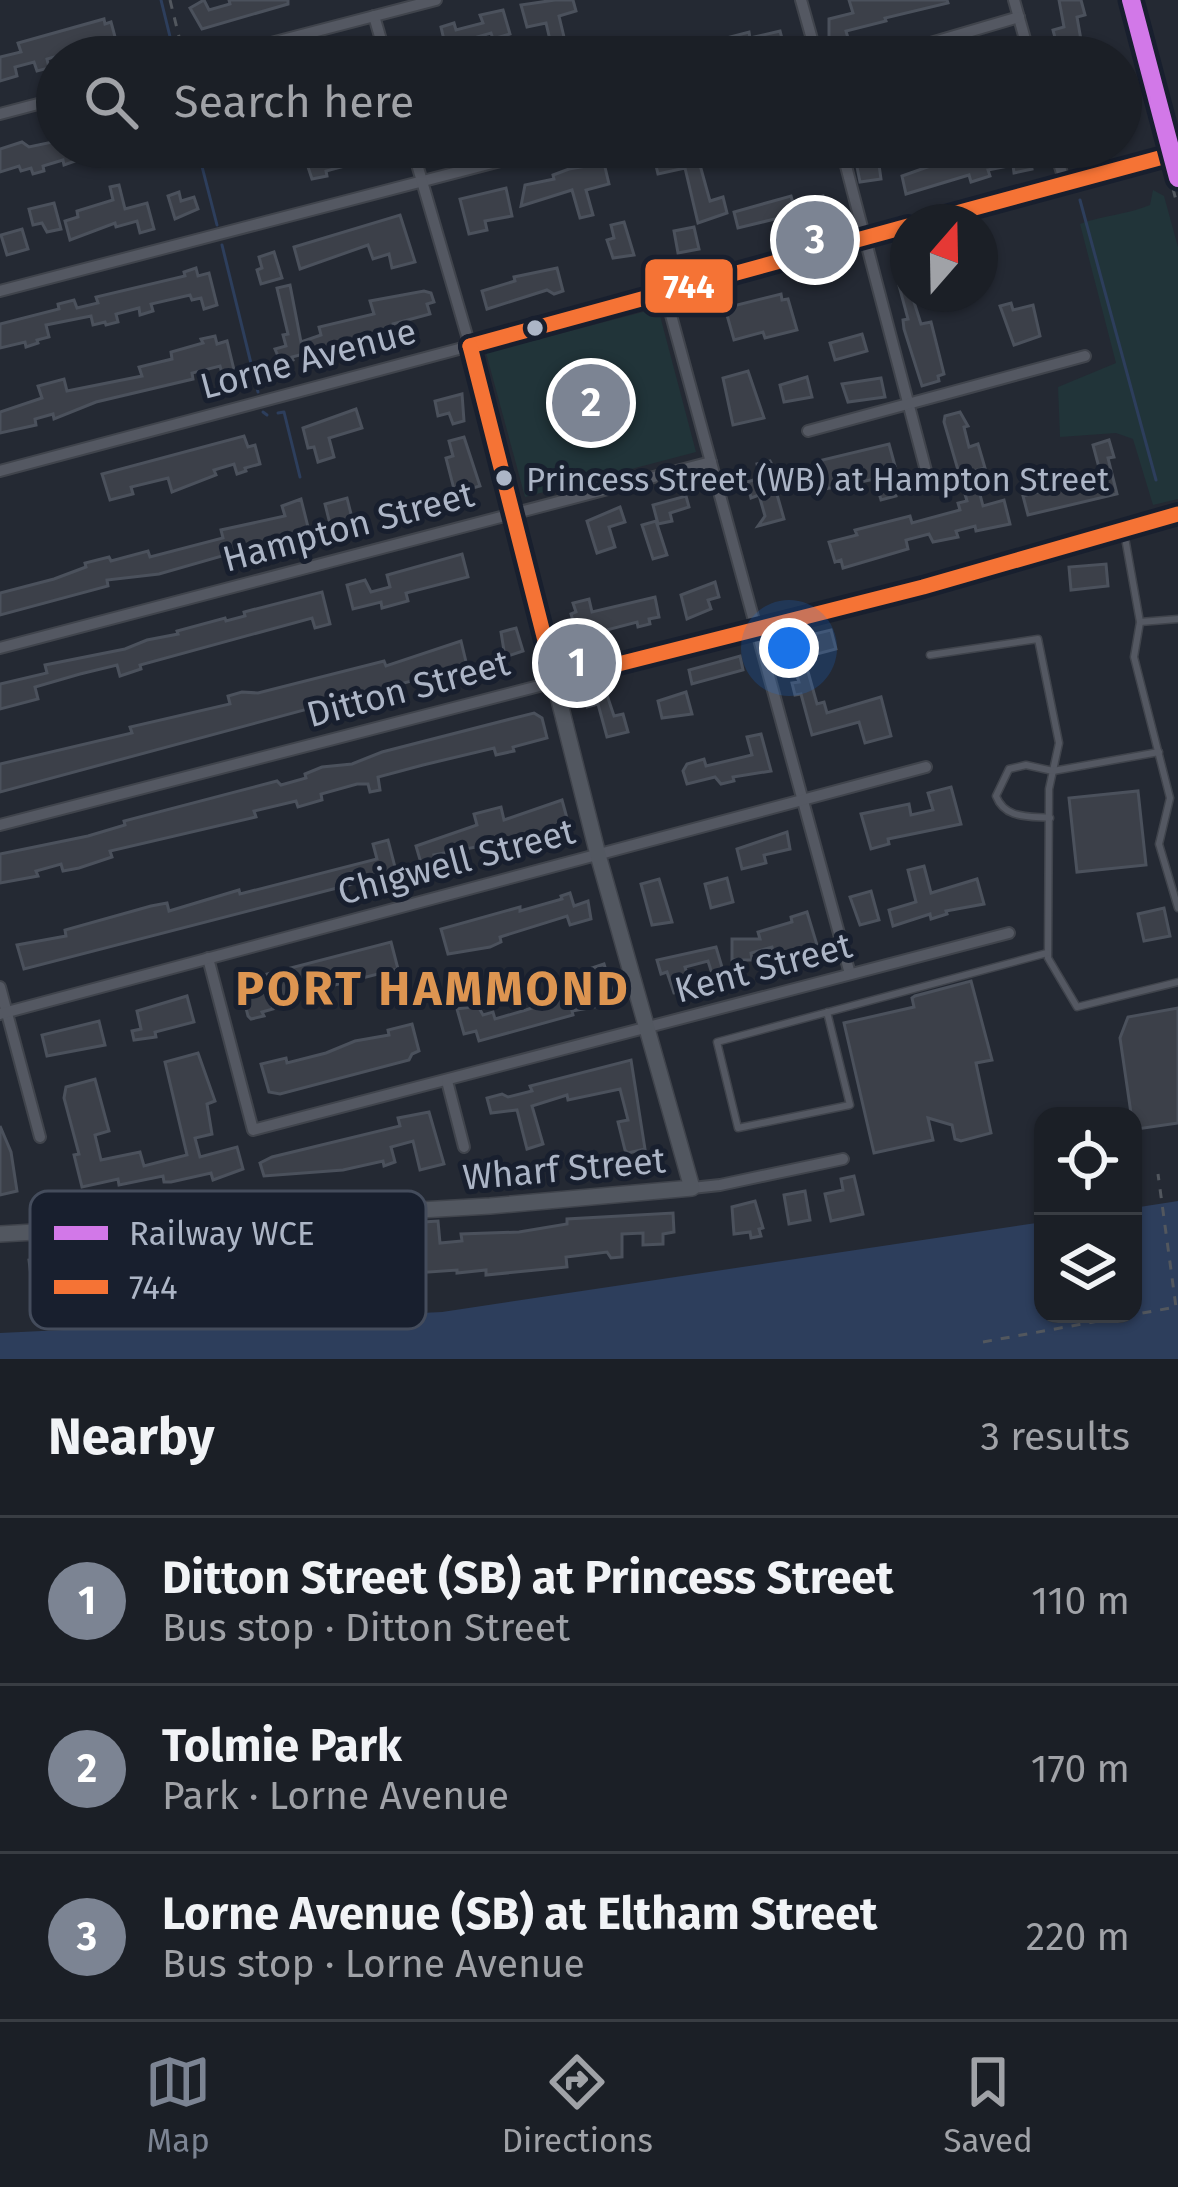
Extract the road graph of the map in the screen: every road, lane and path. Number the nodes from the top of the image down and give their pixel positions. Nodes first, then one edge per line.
1 (170, 0) edge
2 (436, 0) edge
3 (802, 0) edge
4 (1014, 0) edge
5 (374, 16) junction
6 (1019, 17) junction
7 (179, 36) edge
8 (298, 36) edge
9 (380, 36) edge
10 (811, 36) edge
11 (954, 36) edge
12 (1024, 36) edge
13 (36, 105) edge
14 (0, 114) edge
15 (1178, 153) edge
16 (1142, 162) edge
17 (418, 168) edge
18 (478, 168) edge
19 (847, 168) edge
20 (1060, 168) edge
21 (1121, 168) edge
22 (423, 183) junction
23 (1064, 183) junction
24 (988, 204) edge
25 (890, 231) edge
26 (865, 238) junction
27 (0, 291) edge
28 (664, 293) junction
29 (470, 346) junction
30 (1084, 356) dead end
31 (908, 406) junction
32 (808, 431) dead end
33 (711, 462) junction
34 (0, 471) edge
35 (930, 486) dead end
36 (512, 514) junction
37 (1178, 514) edge
38 (1124, 530) junction
39 (1178, 619) edge
40 (1140, 622) junction
41 (757, 629) junction
42 (0, 648) edge
43 (930, 655) dead end
44 (555, 680) junction
45 (1159, 752) junction
46 (926, 766) dead end
47 (1053, 771) junction
48 (803, 800) junction
49 (1050, 818) junction
50 (0, 825) edge
51 (598, 855) junction
52 (1178, 908) edge
53 (1009, 933) dead end
54 (1047, 953) junction
55 (208, 958) junction
56 (850, 974) junction
57 (1178, 982) edge
58 (0, 987) edge
59 (826, 1012) junction
60 (3, 1013) edge
61 (647, 1030) junction
62 (447, 1082) junction
63 (40, 1137) dead end
64 (464, 1147) dead end
65 (843, 1159) dead end
66 (1158, 1174) dead end
67 (692, 1188) junction
68 (426, 1210) edge
69 (30, 1232) edge
70 (0, 1234) edge
71 (982, 1342) dead end

1 - 7 path
2 - 5 street
3 - 10 street
4 - 6 street
5 - 8 street
5 - 9 street
6 - 11 street
6 - 12 street
13 - 14 street
15 - 16 street
17 - 22 street
18 - 22 street
19 - 26 street
20 - 23 street
21 - 23 street
22 - 27 street
22 - 29 street
23 - 24 street
25 - 26 street, Lorne Avenue
26 - 28 street, Lorne Avenue
26 - 31 street
28 - 29 street, Lorne Avenue
28 - 33 street
29 - 34 street, Lorne Avenue
29 - 36 street
30 - 31 street
31 - 32 street
31 - 35 street
33 - 36 street, Hampton Street
33 - 41 street
36 - 42 street, Hampton Street
36 - 44 street
37 - 38 street, Ditton Street
38 - 40 lane
38 - 41 street, Ditton Street
39 - 40 lane
40 - 45 lane
41 - 44 street, Ditton Street
41 - 48 street
43 - 47 lane
44 - 50 street, Ditton Street
44 - 51 street
45 - 47 lane
45 - 52 lane
46 - 48 street, Chigwell Street
47 - 49 lane
47 - 49 lane
48 - 51 street, Chigwell Street
48 - 56 street
49 - 54 lane
51 - 55 street, Chigwell Street
51 - 61 street
53 - 56 street, Kent Street
54 - 57 lane
54 - 59 lane
55 - 60 street, Chigwell Street
55 - 62 street, Kent Street
56 - 61 street, Kent Street
58 - 60 street
59 - 59 lane
60 - 63 street
61 - 62 street, Kent Street
61 - 67 street
62 - 64 street
65 - 67 street, Wharf Street
66 - 71 path
67 - 68 street, Wharf Street
69 - 70 street, Wharf Street

